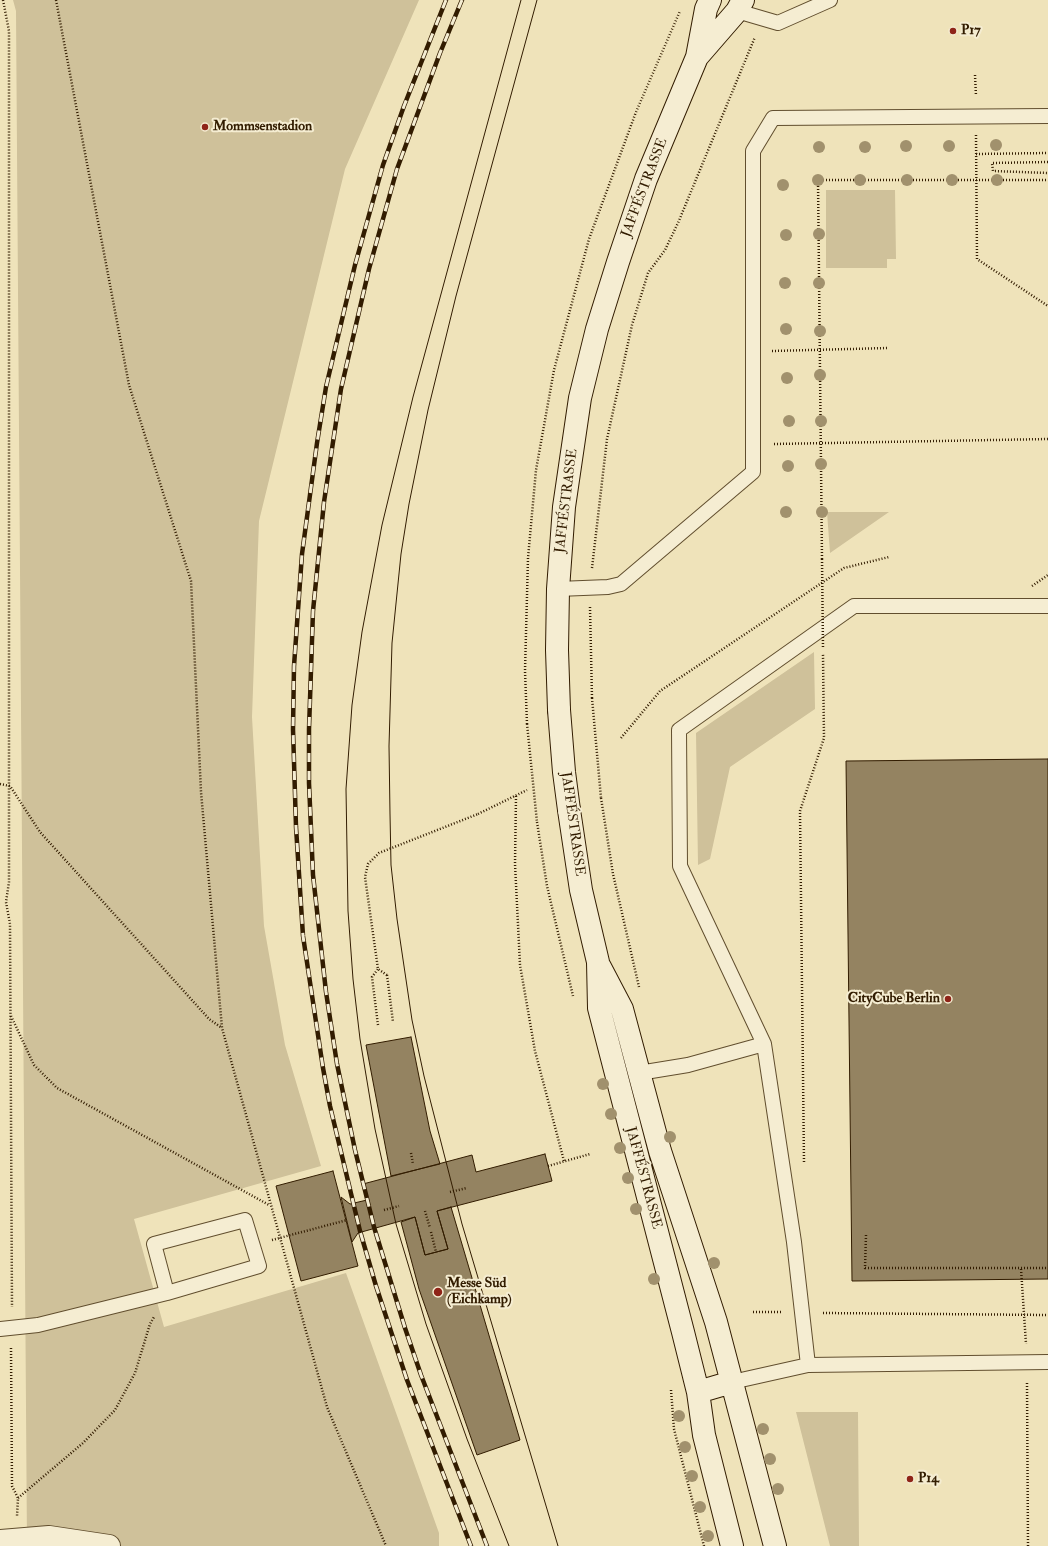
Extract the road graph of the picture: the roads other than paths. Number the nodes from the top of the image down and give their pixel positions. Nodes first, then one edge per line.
1 (710, 0) edge
2 (830, 0) edge
3 (740, 5) edge
4 (697, 57) junction
5 (1048, 116) edge
6 (558, 589) junction
7 (1048, 606) edge
8 (598, 962) junction
9 (764, 1044) junction
10 (639, 1073) junction
11 (168, 1293) junction
12 (0, 1330) edge
13 (1048, 1362) edge
14 (808, 1365) junction
15 (732, 1382) junction
16 (698, 1392) junction
17 (0, 1541) edge
18 (109, 1546) edge
19 (732, 1546) edge
20 (775, 1546) edge

1 - 4 main road, JAFFÉSTRASSE
2 - 3 lane
3 - 4 main road, JAFFÉSTRASSE
4 - 6 main road, JAFFÉSTRASSE
5 - 6 lane
6 - 8 main road, JAFFÉSTRASSE, bridge
7 - 9 lane
8 - 10 main road, JAFFÉSTRASSE
8 - 16 main road, JAFFÉSTRASSE
9 - 10 lane
9 - 14 lane
10 - 15 main road, JAFFÉSTRASSE
11 - 11 lane
11 - 12 lane
13 - 14 lane
14 - 15 lane
15 - 16 main road
15 - 20 main road, JAFFÉSTRASSE
16 - 19 main road, JAFFÉSTRASSE
17 - 18 main road

